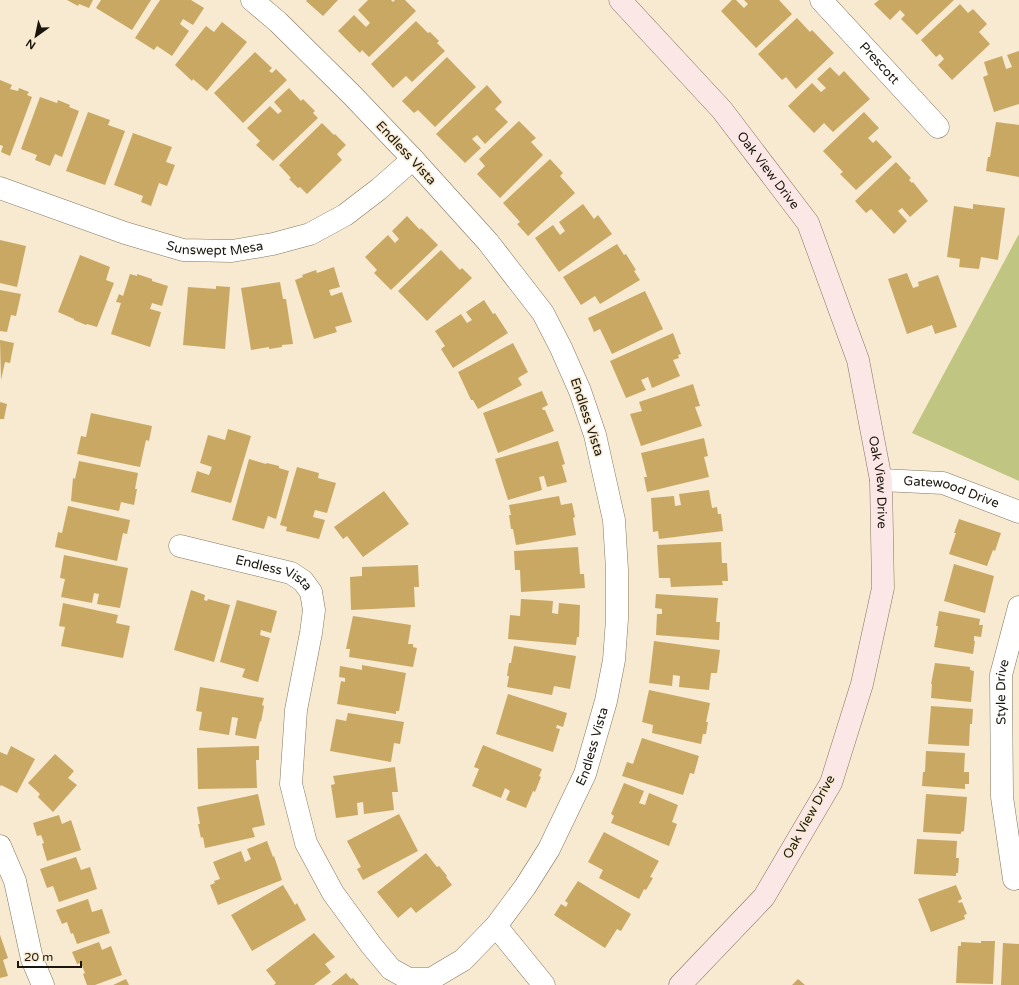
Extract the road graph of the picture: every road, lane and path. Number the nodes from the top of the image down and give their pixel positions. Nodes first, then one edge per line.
1 (252, 0) edge
2 (620, 0) edge
3 (821, 0) edge
4 (938, 126) dead end
5 (413, 159) junction
6 (0, 188) edge
7 (881, 480) junction
8 (1019, 512) edge
9 (180, 546) dead end
10 (1019, 607) edge
11 (1010, 756) edge
12 (0, 846) edge
13 (1014, 879) dead end
14 (496, 926) junction
15 (43, 985) edge
16 (544, 985) edge
17 (680, 985) edge

1 - 5 street, Endless Vista
2 - 7 street, Oak View Drive
3 - 4 street, Prescott
5 - 6 street, Sunswept Mesa
5 - 14 street, Endless Vista
7 - 8 street, Gatewood Drive
7 - 17 street, Oak View Drive
9 - 14 street, Endless Vista
10 - 11 street, Style Drive
11 - 13 street, Style Drive
12 - 15 street
14 - 16 street

